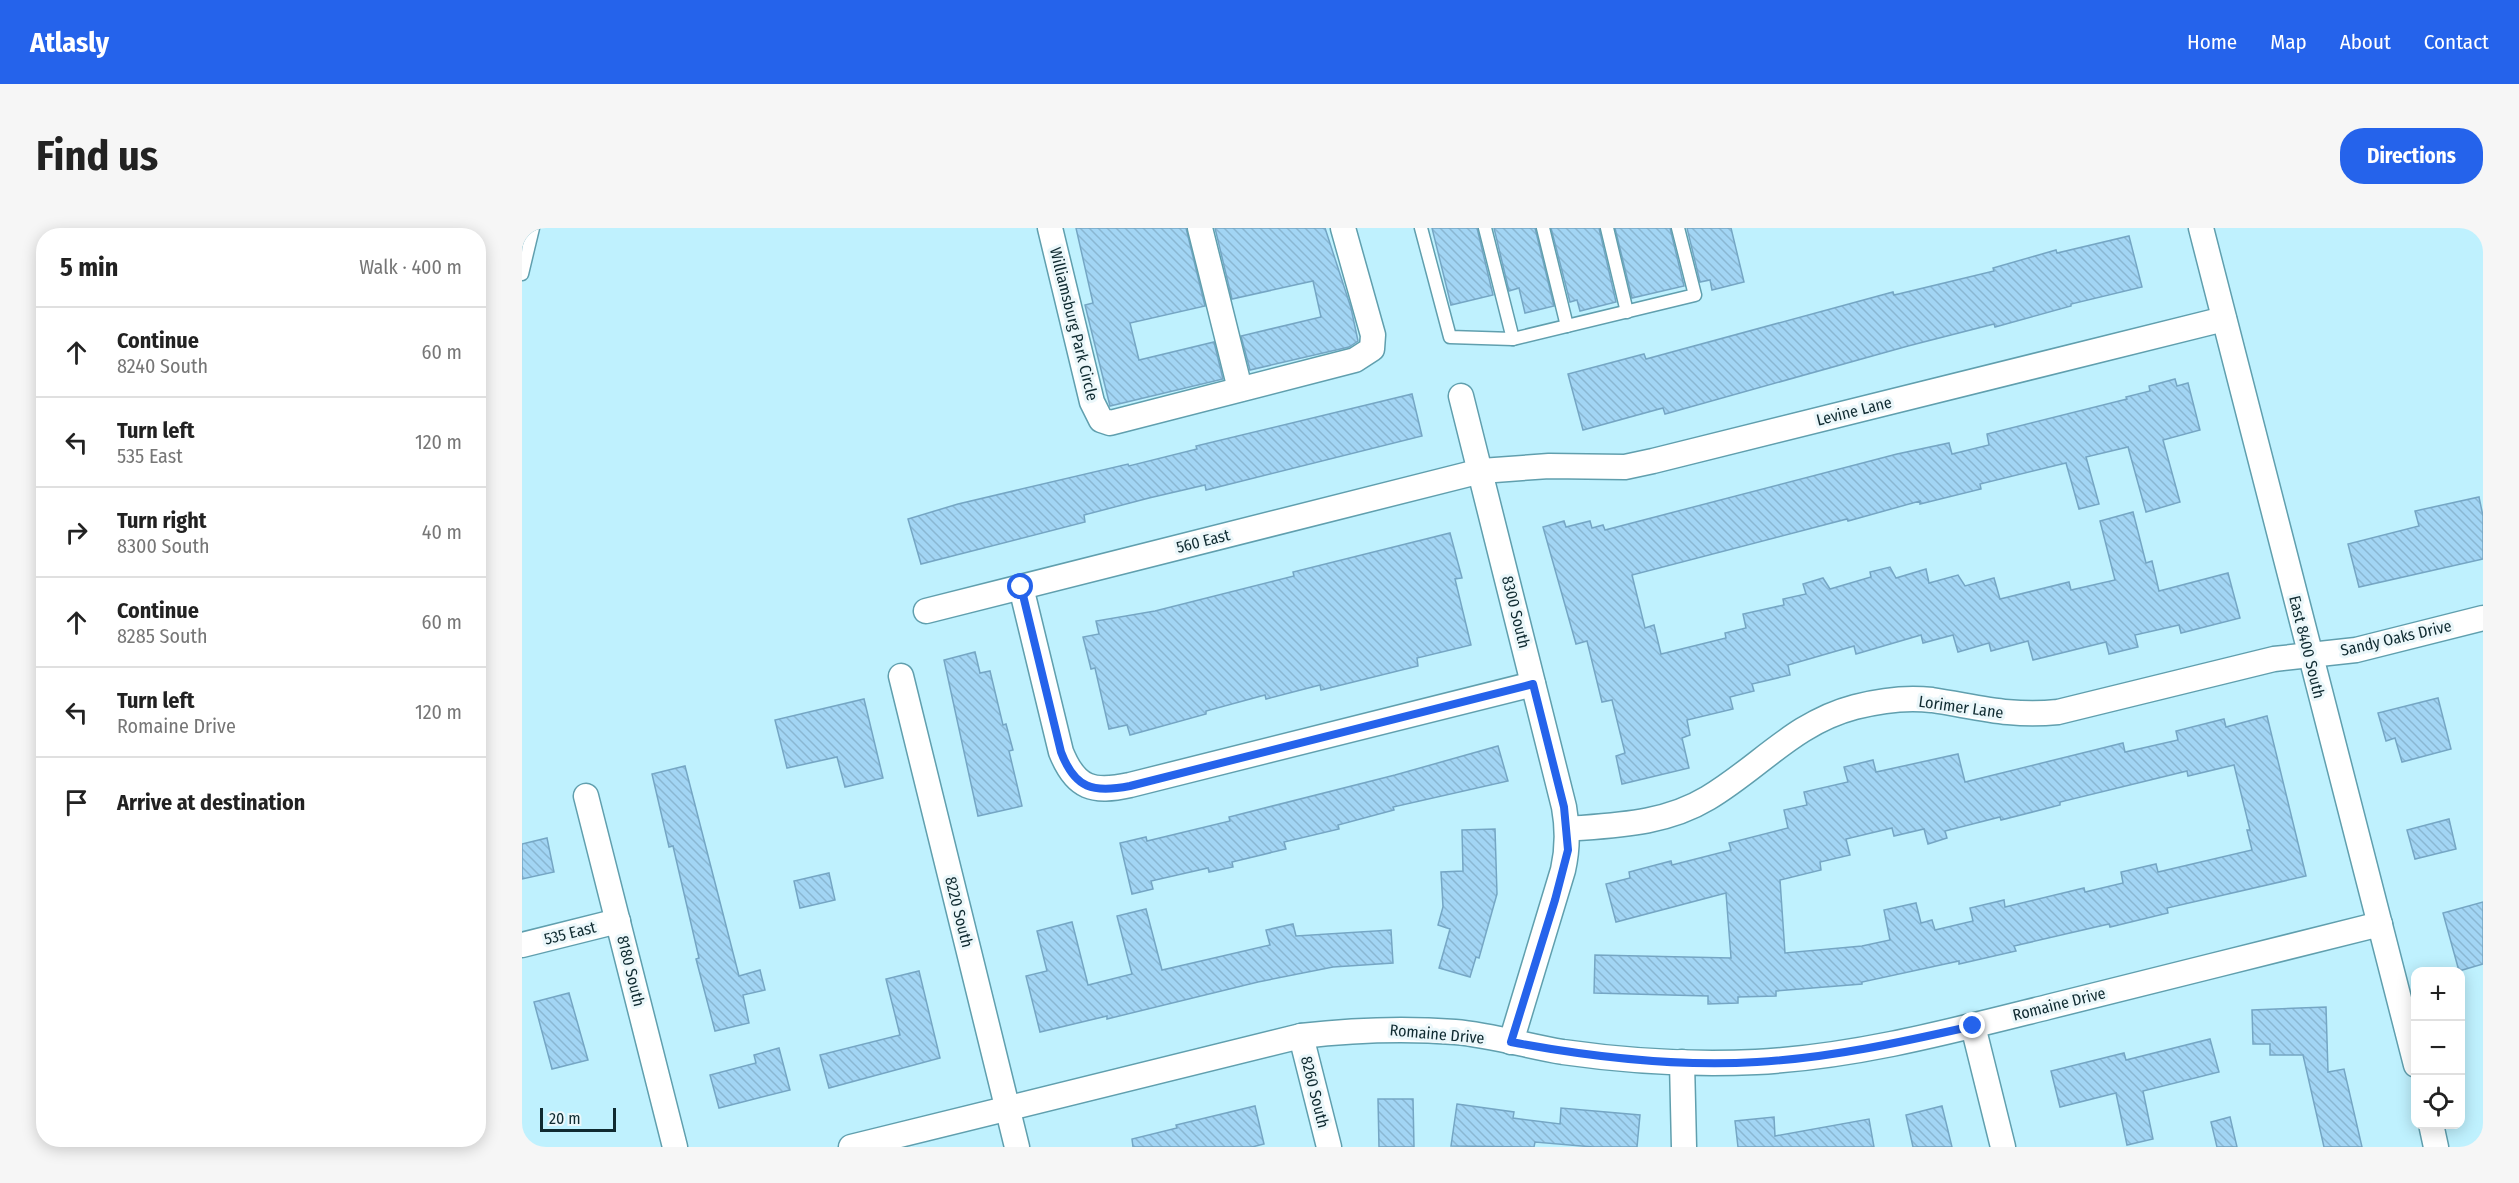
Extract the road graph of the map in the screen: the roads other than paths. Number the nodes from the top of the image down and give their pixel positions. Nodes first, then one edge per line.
1 (533, 228) edge
2 (1050, 228) edge
3 (1200, 228) edge
4 (1344, 228) edge
5 (1421, 228) edge
6 (1485, 228) edge
7 (1543, 228) edge
8 (1607, 228) edge
9 (1678, 228) edge
10 (2201, 228) edge
11 (522, 274) edge
12 (1627, 312) junction
13 (2224, 319) junction
14 (1567, 326) junction
15 (1513, 339) junction
16 (1240, 389) junction
17 (1461, 396) dead end
18 (1481, 471) junction
19 (1021, 587) junction
20 (926, 611) dead end
21 (2483, 618) edge
22 (2309, 655) junction
23 (901, 676) dead end
24 (1533, 684) junction
25 (586, 796) dead end
26 (1568, 829) junction
27 (618, 921) junction
28 (2380, 924) junction
29 (522, 945) edge
30 (1973, 1026) junction
31 (1301, 1036) junction
32 (1511, 1042) junction
33 (2411, 1049) edge
34 (1682, 1062) junction
35 (1006, 1109) junction
36 (2432, 1129) edge
37 (675, 1147) edge
38 (851, 1147) edge
39 (1017, 1147) edge
40 (1329, 1147) edge
41 (1684, 1147) edge
42 (2003, 1147) edge
43 (2436, 1147) edge

1 - 11 lane
2 - 16 street, Williamsburg Park Circle
3 - 16 street
4 - 16 street, Williamsburg Park Circle
5 - 15 lane
6 - 15 lane
7 - 14 lane
8 - 12 lane
9 - 12 lane
10 - 13 street, East 8400 South
12 - 14 lane
13 - 18 street, Levine Lane
13 - 22 street, East 8400 South
14 - 15 lane
17 - 18 street, 8300 South
18 - 19 street, 560 East
18 - 24 street, 8300 South
19 - 20 street, 560 East
19 - 24 street
21 - 22 street, Sandy Oaks Drive
22 - 26 street, Lorimer Lane
22 - 28 street, East 8400 South
23 - 35 street, 8220 South
24 - 26 street, 8300 South
25 - 27 street, 8180 South
26 - 32 street, 8300 South
27 - 29 street, 535 East
27 - 37 street, 8180 South
28 - 30 street, Romaine Drive
28 - 33 street, East 8400 South
30 - 34 street, Romaine Drive
30 - 42 street
31 - 32 street, Romaine Drive
31 - 35 street, Romaine Drive
31 - 40 street, 8260 South
32 - 34 street, Romaine Drive
34 - 41 street
35 - 38 street, Romaine Drive
35 - 39 street, 8220 South
36 - 43 street

